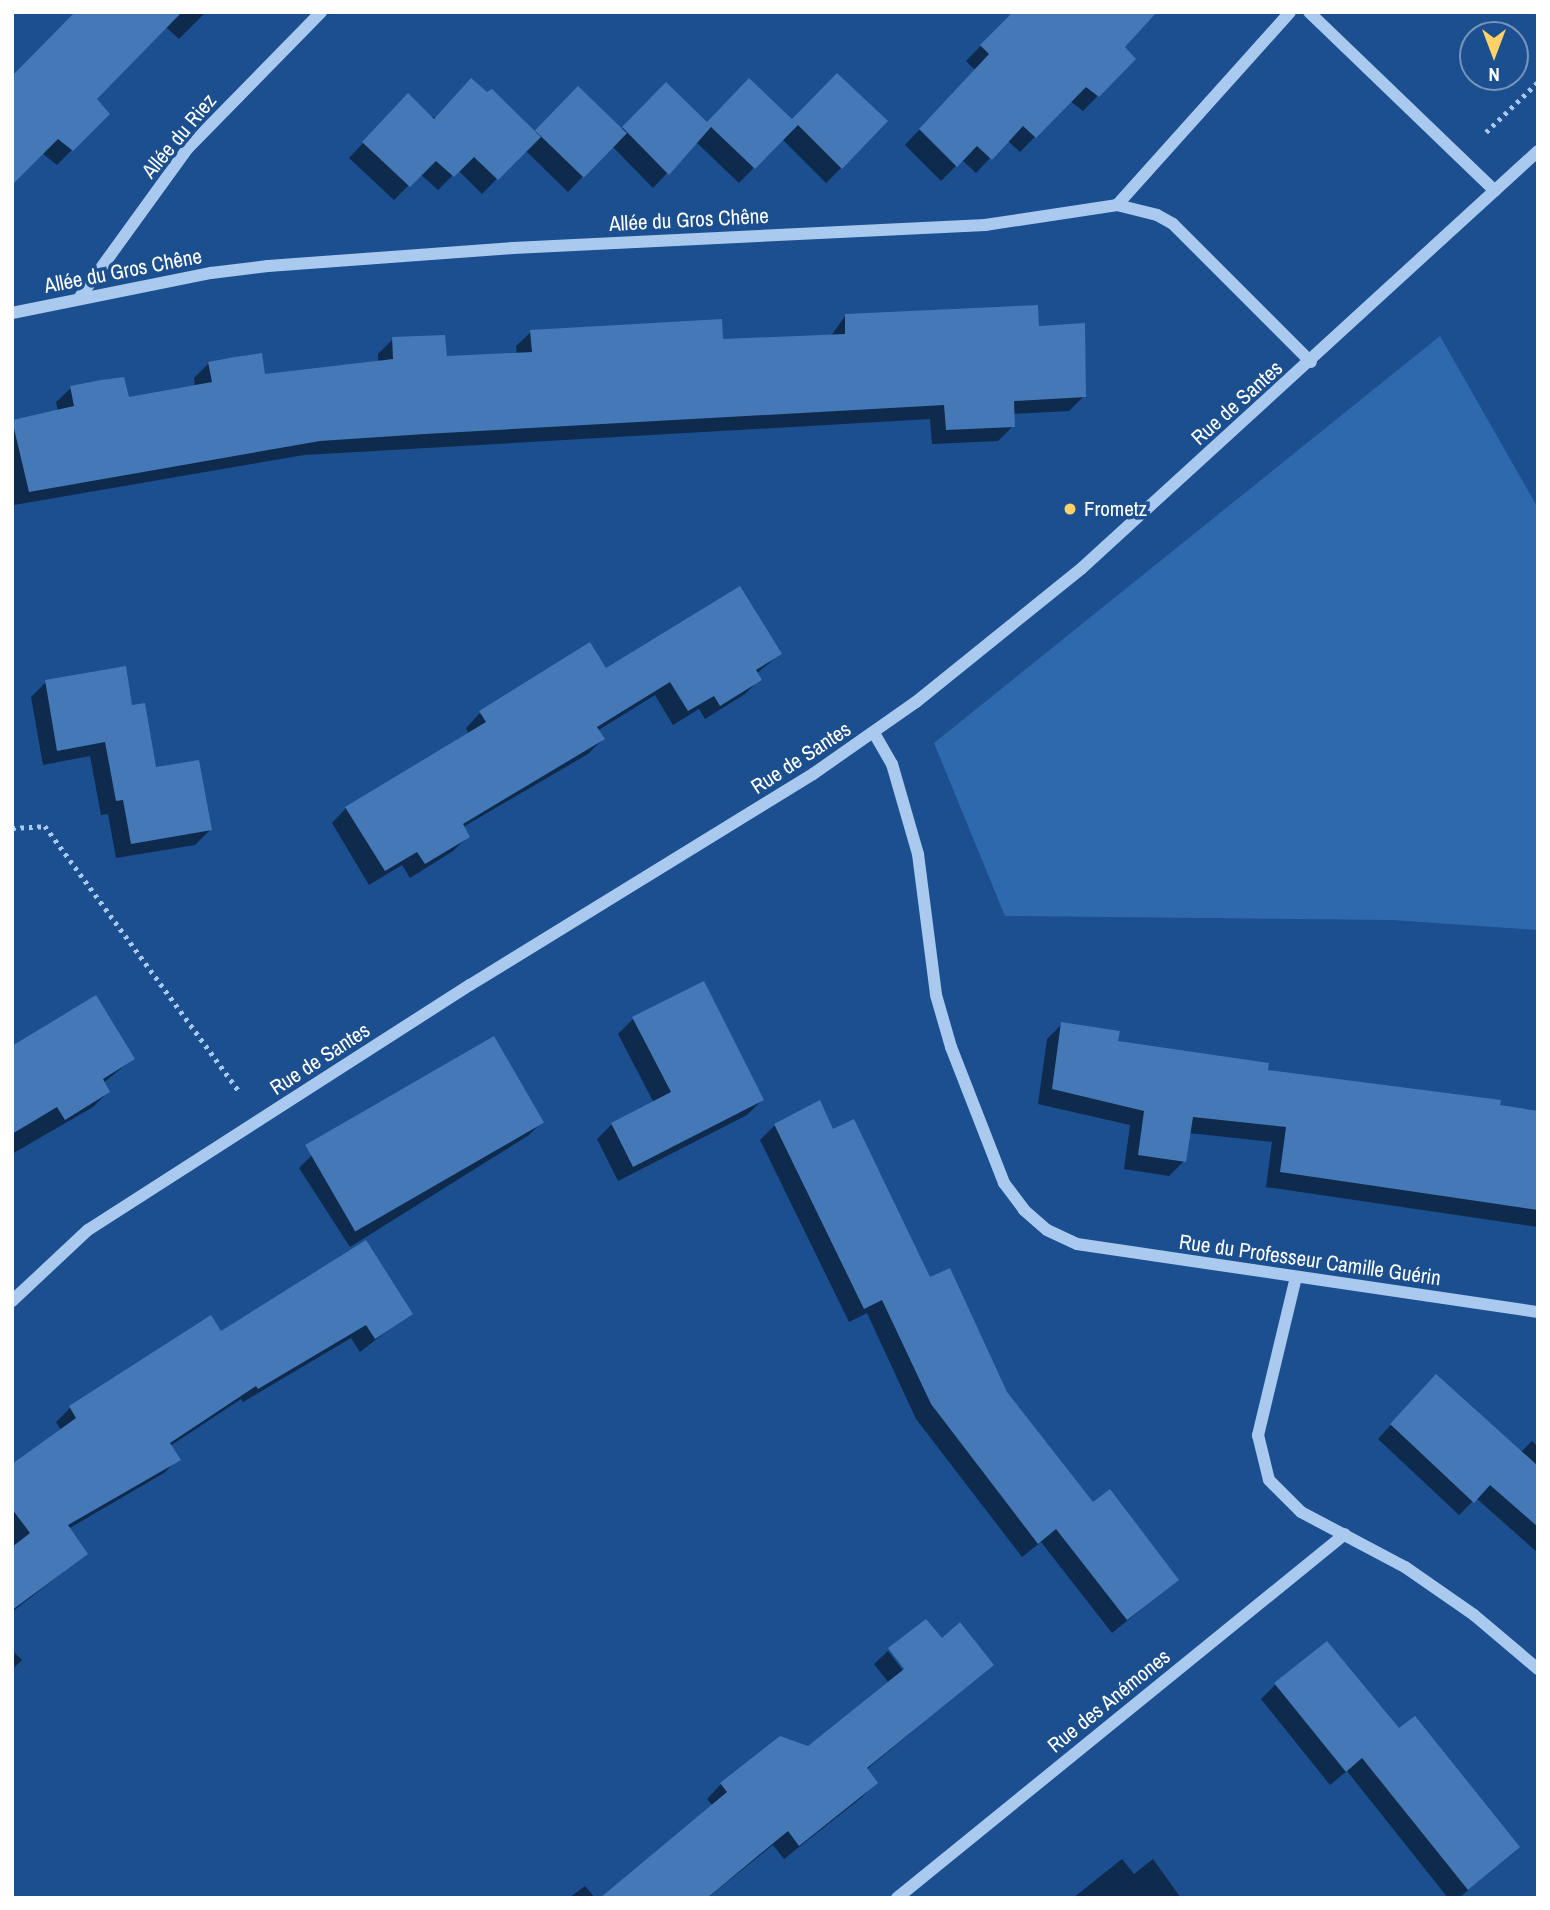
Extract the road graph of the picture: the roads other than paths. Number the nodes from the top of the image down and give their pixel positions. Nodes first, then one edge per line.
1 (321, 12) edge
2 (1290, 12) edge
3 (1309, 12) edge
4 (1538, 151) edge
5 (1494, 191) junction
6 (1117, 205) junction
7 (80, 297) junction
8 (12, 313) edge
9 (1311, 362) junction
10 (874, 733) junction
11 (1296, 1277) junction
12 (12, 1301) edge
13 (1538, 1312) edge
14 (1345, 1534) junction
15 (1538, 1669) edge
16 (897, 1898) edge

1 - 7 street, Allée du Riez
2 - 6 street
3 - 5 street
4 - 5 street, Rue de Santes
5 - 9 street, Rue de Santes
6 - 7 street, Allée du Gros Chêne
6 - 9 street, Allée du Gros Chêne
7 - 8 street, Allée du Gros Chêne
9 - 10 street, Rue de Santes
10 - 11 street, Rue du Professeur Camille Guérin
10 - 12 street, Rue de Santes
11 - 13 street, Rue du Professeur Camille Guérin
11 - 14 street
14 - 15 street
14 - 16 street, Rue des Anémones

